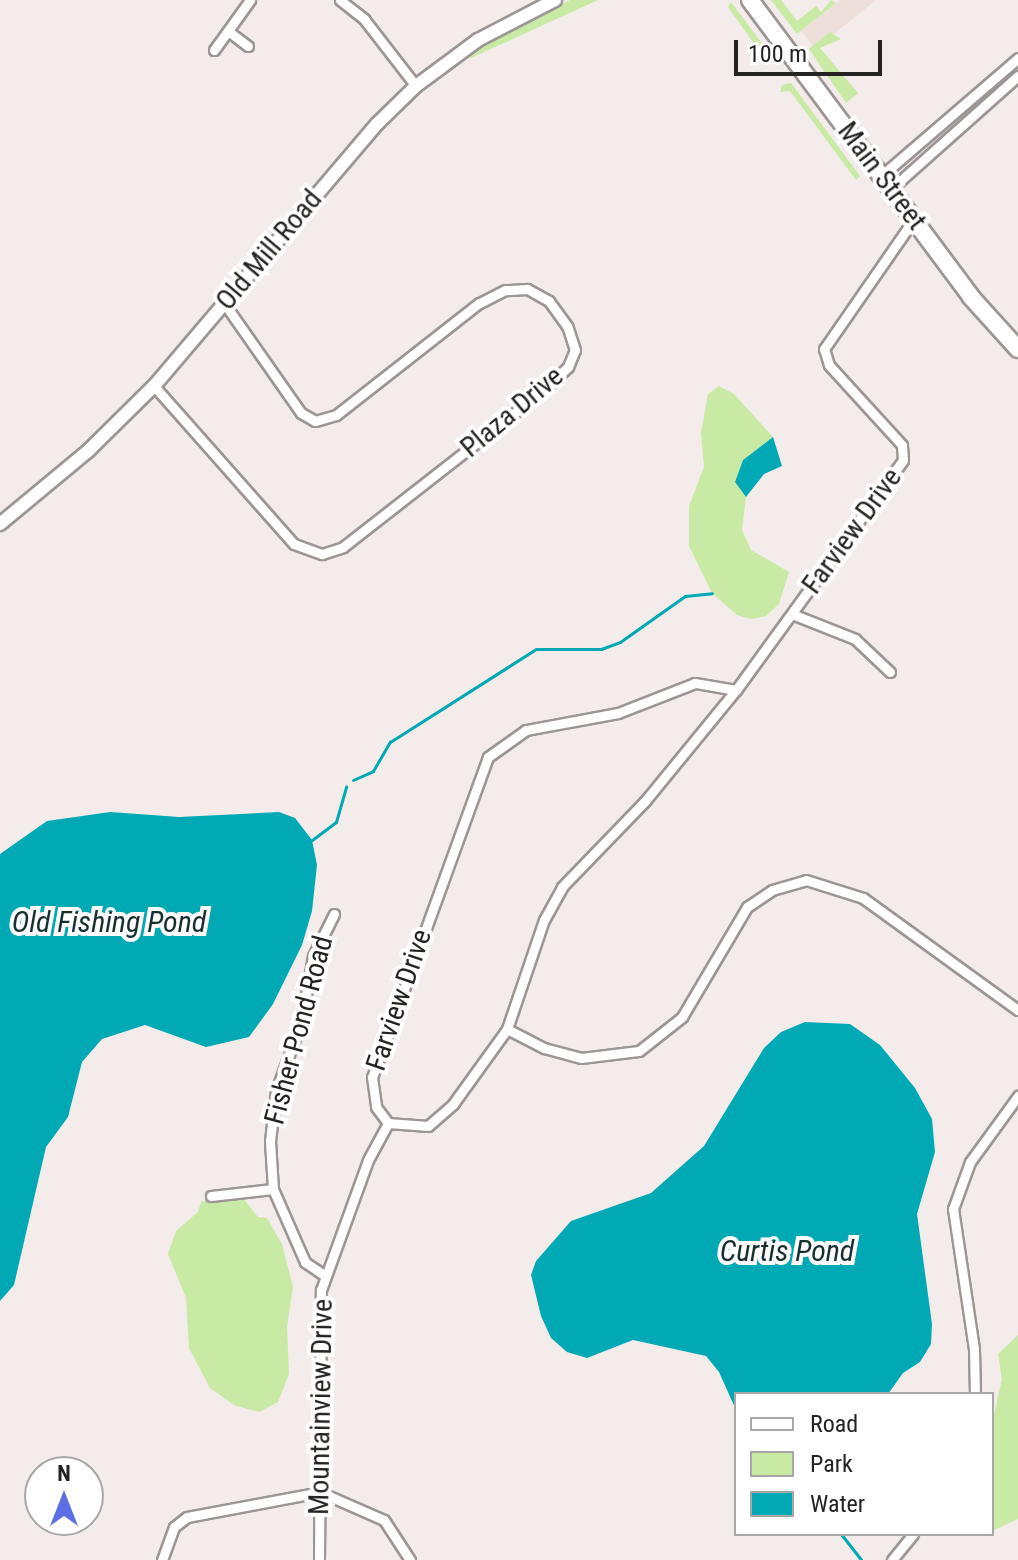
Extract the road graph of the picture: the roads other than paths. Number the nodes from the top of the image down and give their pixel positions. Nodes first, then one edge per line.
1 (250, 0) edge
2 (340, 0) edge
3 (555, 0) edge
4 (750, 0) edge
5 (228, 31) junction
6 (248, 46) dead end
7 (214, 50) dead end
8 (1018, 58) edge
9 (1018, 76) edge
10 (416, 86) junction
11 (886, 183) junction
12 (914, 219) junction
13 (224, 303) junction
14 (1018, 349) edge
15 (154, 386) junction
16 (0, 524) edge
17 (792, 614) junction
18 (890, 672) dead end
19 (736, 690) junction
20 (334, 914) dead end
21 (1018, 1010) edge
22 (507, 1029) junction
23 (1018, 1096) edge
24 (388, 1123) junction
25 (273, 1189) junction
26 (211, 1196) dead end
27 (324, 1275) junction
28 (975, 1392) edge
29 (320, 1492) junction
30 (911, 1536) edge
31 (162, 1560) edge
32 (319, 1560) edge
33 (410, 1560) edge
34 (892, 1560) edge

1 - 5 street
2 - 10 street
3 - 10 street, Old Mill Road
4 - 11 highway, Main Street
5 - 6 street
5 - 7 street
8 - 11 street
9 - 11 street
10 - 13 street, Old Mill Road
11 - 12 highway, Main Street
12 - 14 highway, Main Street
12 - 17 street, Farview Drive
13 - 15 street, Old Mill Road
13 - 15 street, Plaza Drive
15 - 16 street, Old Mill Road
17 - 18 street
17 - 19 street, Farview Drive
19 - 22 street, Farview Drive
19 - 24 street, Farview Drive
20 - 25 street, Fisher Pond Road
21 - 22 street
22 - 24 street, Farview Drive
23 - 28 street
24 - 27 street, Mountainview Drive
25 - 26 street
25 - 27 street, Fisher Pond Road
27 - 29 street, Mountainview Drive
29 - 31 street
29 - 32 street, Mountainview Drive
29 - 33 street
30 - 34 street

